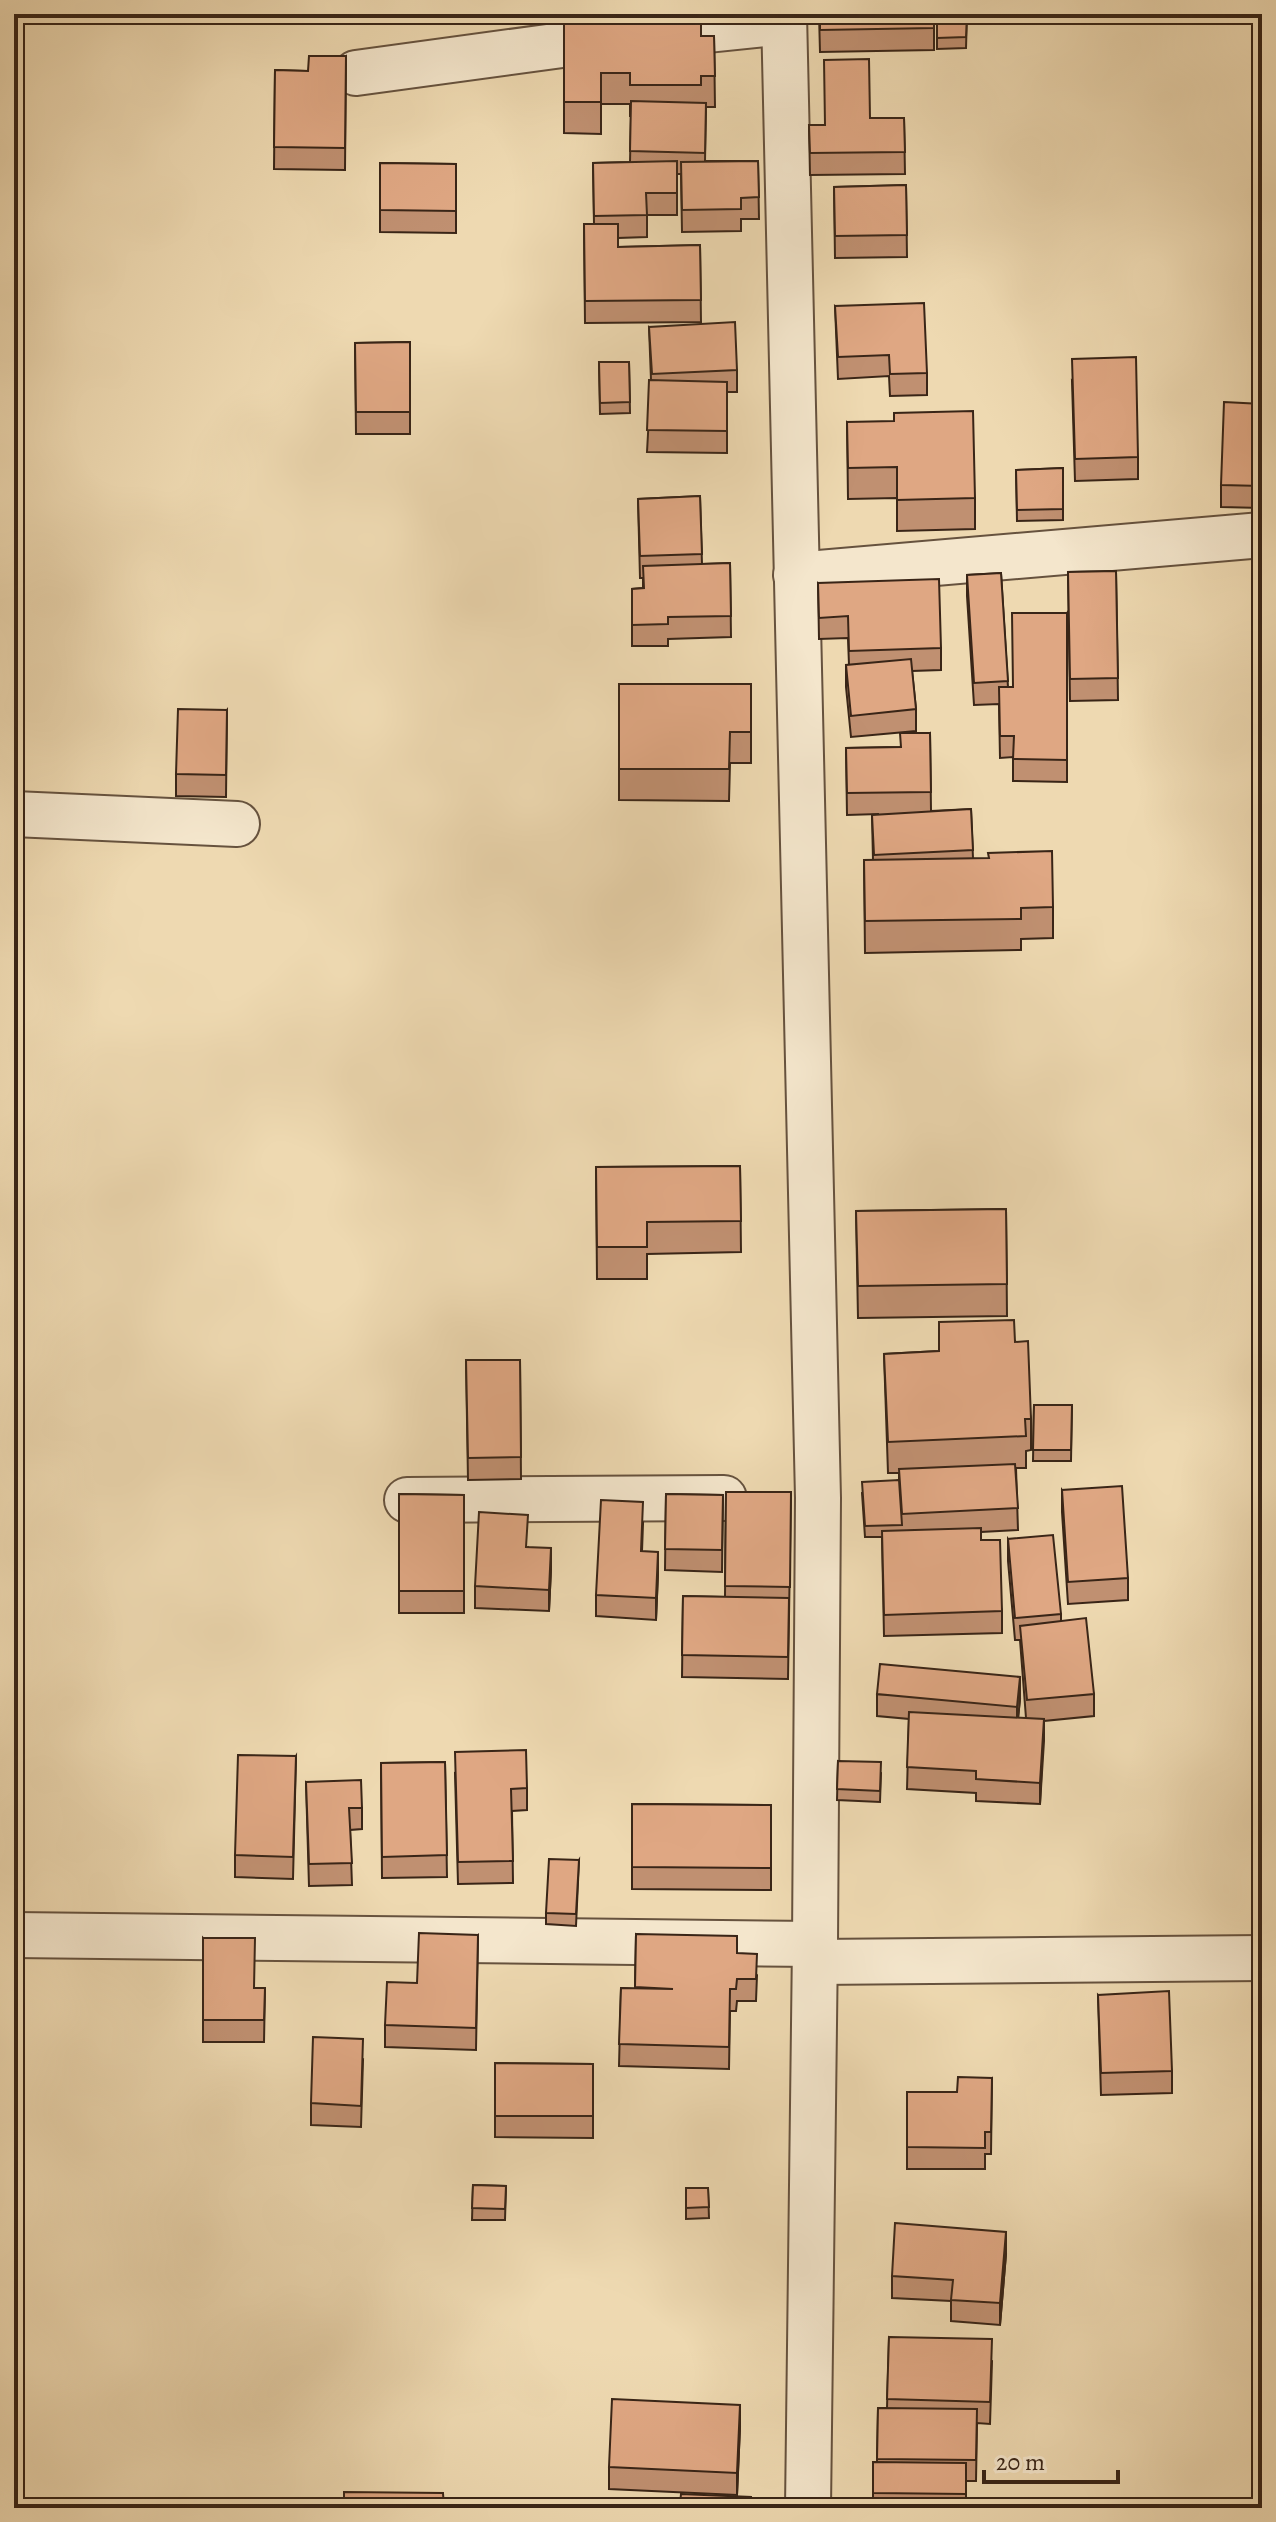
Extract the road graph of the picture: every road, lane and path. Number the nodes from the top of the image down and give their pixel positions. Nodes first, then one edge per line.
1 (784, 18) edge
2 (356, 73) dead end
3 (1262, 535) edge
4 (796, 575) junction
5 (14, 814) edge
6 (237, 824) dead end
7 (792, 1498) junction
8 (407, 1500) edge
9 (14, 1935) edge
10 (815, 1953) junction
11 (1262, 1958) edge
12 (808, 2508) edge

1 - 2 street
1 - 4 street
3 - 4 street
4 - 7 street
5 - 6 street
7 - 8 street
7 - 10 street
9 - 10 street
10 - 11 street
10 - 12 street

